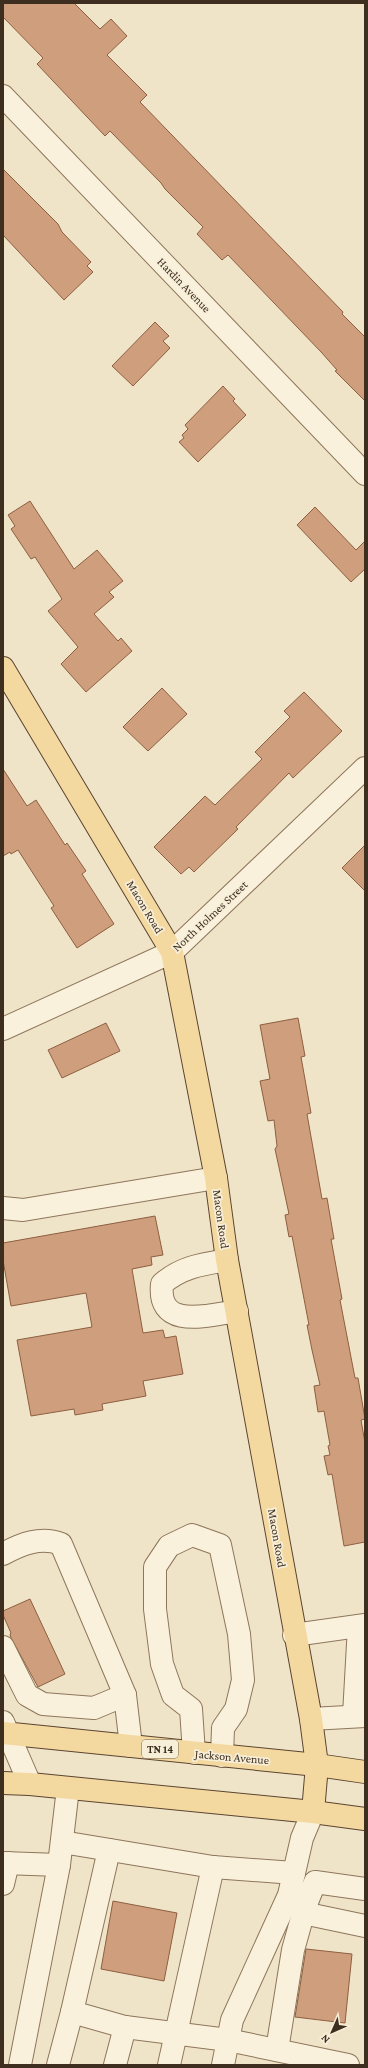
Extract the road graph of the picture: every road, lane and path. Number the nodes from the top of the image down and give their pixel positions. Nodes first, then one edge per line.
1 (3, 96) edge
2 (365, 474) edge
3 (3, 668) edge
4 (365, 768) edge
5 (172, 952) junction
6 (3, 1029) edge
7 (216, 1178) junction
8 (3, 1208) edge
9 (227, 1260) junction
10 (237, 1311) junction
11 (3, 1554) edge
12 (362, 1626) edge
13 (294, 1635) junction
14 (3, 1647) edge
15 (9, 1674) edge
16 (125, 1696) junction
17 (360, 1716) edge
18 (310, 1719) junction
19 (5, 1730) edge
20 (130, 1746) junction
21 (194, 1753) junction
22 (222, 1756) junction
23 (317, 1765) junction
24 (365, 1772) edge
25 (3, 1784) edge
26 (30, 1784) junction
27 (68, 1788) junction
28 (314, 1812) junction
29 (365, 1818) edge
30 (62, 1842) junction
31 (109, 1850) junction
32 (6, 1863) edge
33 (59, 1865) junction
34 (213, 1868) junction
35 (294, 1873) junction
36 (3, 1884) edge
37 (365, 1889) edge
38 (303, 1913) junction
39 (365, 1926) edge
40 (72, 2012) junction
41 (125, 2027) junction
42 (176, 2032) junction
43 (228, 2040) junction
44 (277, 2050) junction
45 (20, 2065) edge
46 (58, 2065) edge
47 (115, 2065) edge
48 (169, 2065) edge
49 (223, 2065) edge
50 (348, 2065) edge

1 - 2 street, Hardin Avenue
3 - 5 main road, Macon Road
4 - 5 street, North Holmes Street
5 - 6 street, North Holmes Street
5 - 7 main road, Macon Road
7 - 8 street
7 - 9 main road, Macon Road
9 - 10 main road, Macon Road
9 - 10 street
10 - 13 main road, Macon Road
11 - 16 street
12 - 13 street
12 - 17 street
13 - 18 main road, Macon Road
14 - 15 street
15 - 16 street
16 - 20 street
17 - 18 street
18 - 23 main road, Macon Road
19 - 20 main road, Jackson Avenue / TN 14
19 - 26 street
20 - 21 main road, Jackson Avenue / TN 14
21 - 22 main road, Jackson Avenue / TN 14
21 - 22 street
22 - 23 main road, Jackson Avenue / TN 14
23 - 24 main road, Jackson Avenue / TN 14
23 - 28 main road, Macon Road
25 - 26 main road
26 - 27 main road
27 - 28 main road
27 - 30 street
28 - 29 main road
28 - 35 street
30 - 31 street
30 - 33 street
31 - 34 street
31 - 40 street
32 - 33 street
32 - 36 street
33 - 45 street
34 - 35 street
34 - 42 street
35 - 43 street
37 - 38 street
38 - 39 street
38 - 44 street
40 - 41 street
40 - 46 street
41 - 42 street
41 - 47 street
42 - 43 street
42 - 48 street
43 - 44 street
43 - 49 street
44 - 50 street

